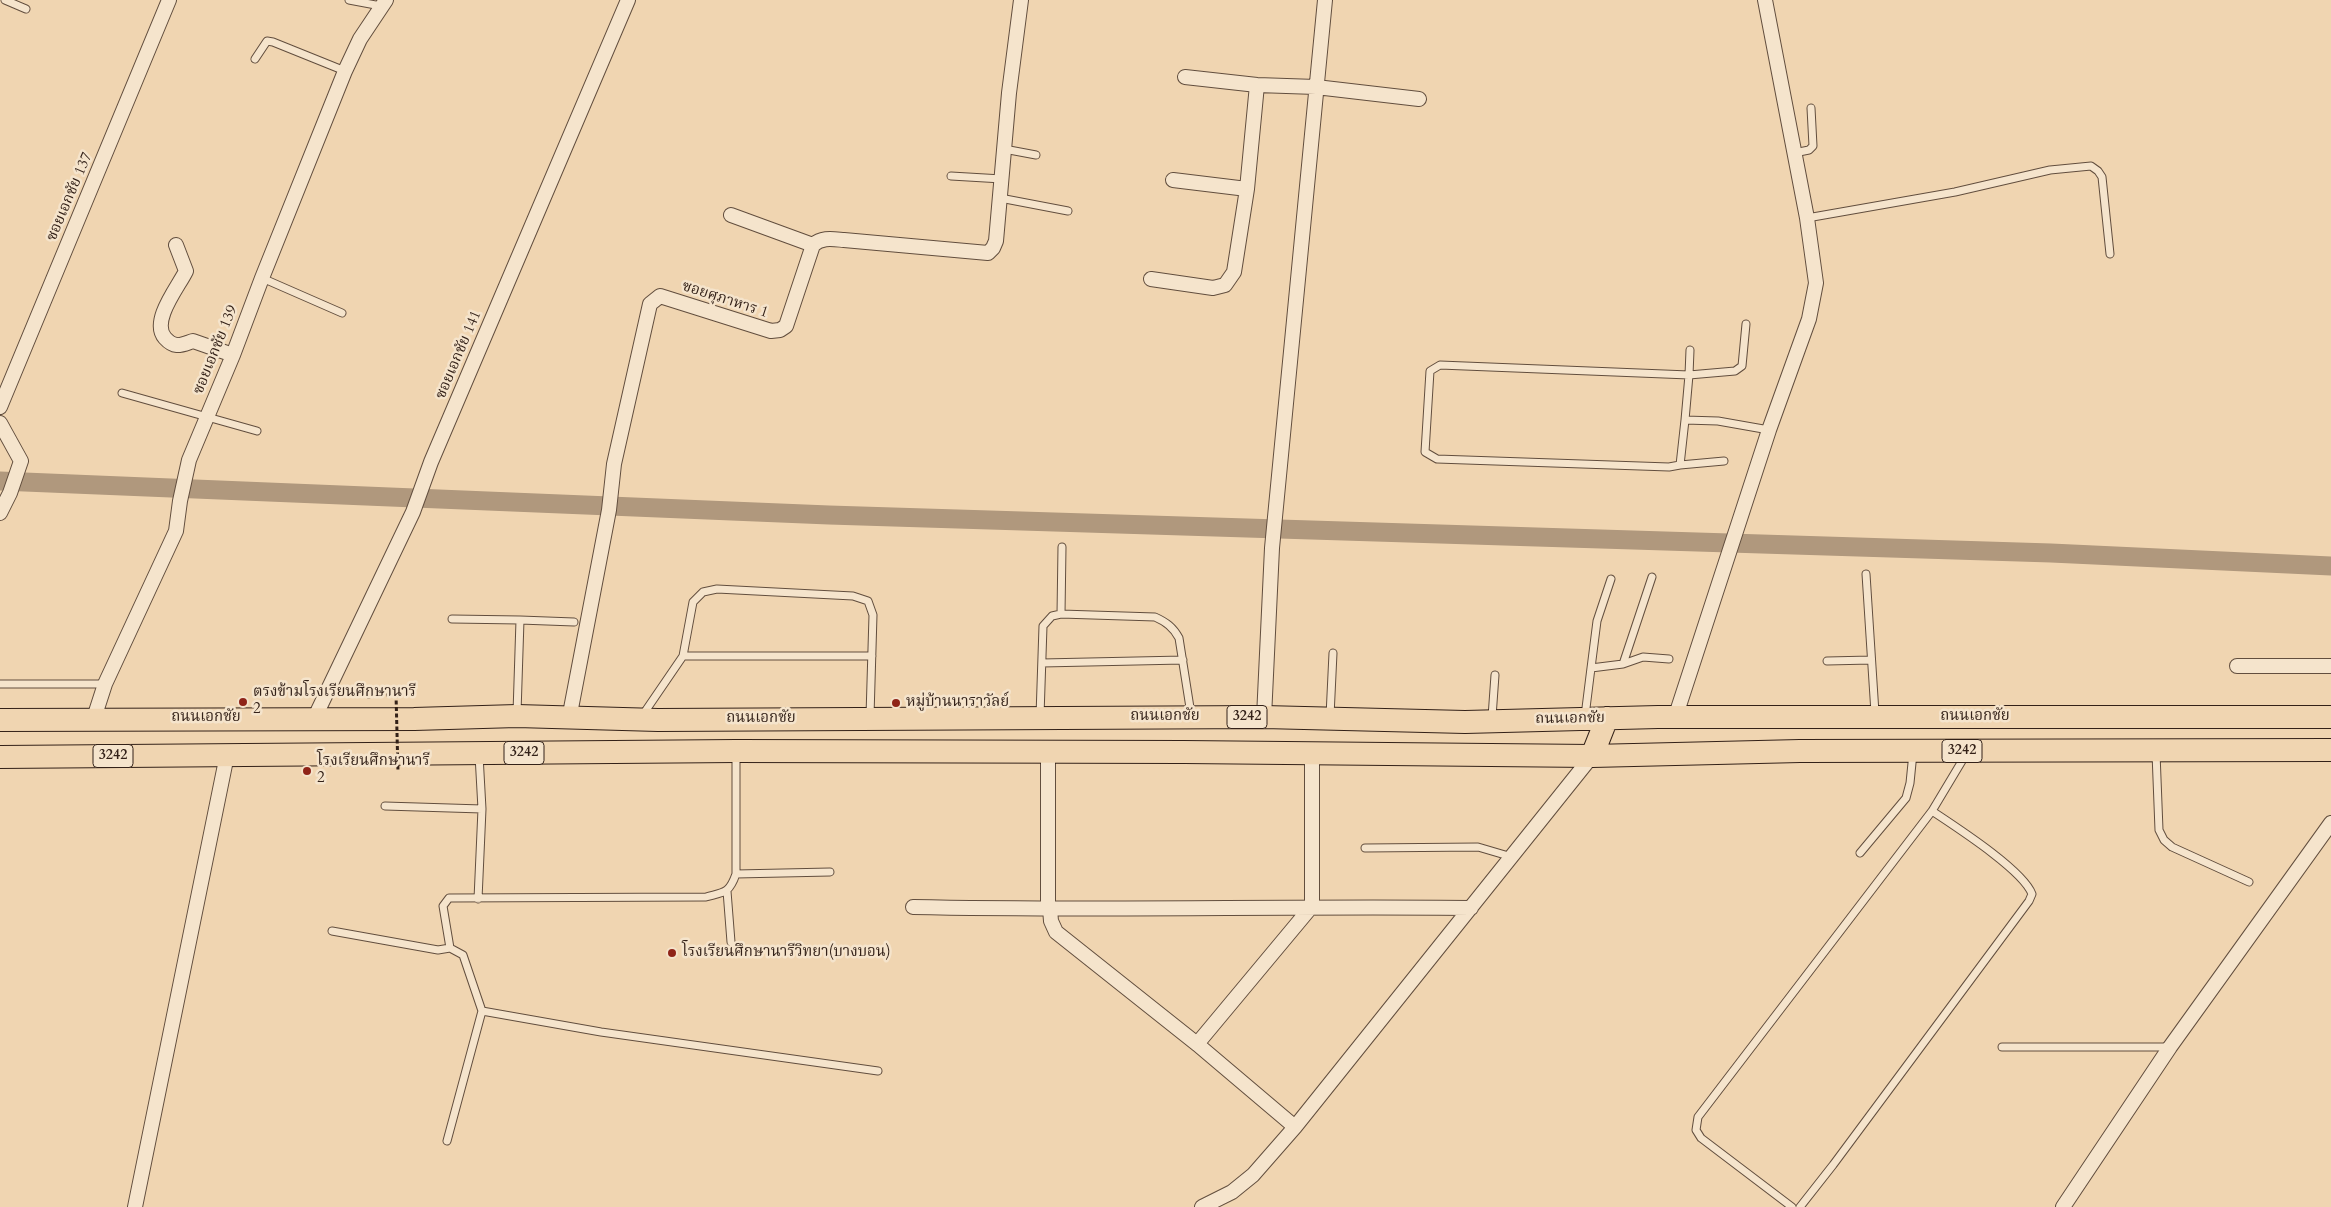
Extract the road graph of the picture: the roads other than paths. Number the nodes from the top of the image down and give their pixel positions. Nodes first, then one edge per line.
1 (5, 0) edge
2 (169, 0) edge
3 (349, 0) edge
4 (628, 0) edge
5 (1021, 0) edge
6 (1324, 0) edge
7 (1765, 0) edge
8 (383, 3) edge
9 (26, 8) dead end
10 (255, 59) dead end
11 (344, 71) junction
12 (1185, 77) dead end
13 (1257, 85) junction
14 (1316, 87) junction
15 (1419, 99) dead end
16 (1811, 108) dead end
17 (1004, 149) junction
18 (1794, 153) junction
19 (1036, 155) dead end
20 (951, 176) dead end
21 (1002, 179) junction
22 (1173, 180) dead end
23 (1247, 190) junction
24 (1000, 198) junction
25 (1068, 211) dead end
26 (731, 215) dead end
27 (1807, 218) junction
28 (176, 245) dead end
29 (813, 245) junction
30 (2110, 254) dead end
31 (262, 278) junction
32 (1151, 279) dead end
33 (342, 312) dead end
34 (1746, 324) dead end
35 (1690, 350) dead end
36 (233, 355) junction
37 (1689, 375) junction
38 (122, 393) dead end
39 (0, 407) edge
40 (207, 418) junction
41 (1685, 420) junction
42 (0, 423) edge
43 (1768, 430) junction
44 (257, 431) dead end
45 (1724, 461) dead end
46 (1680, 465) junction
47 (0, 513) edge
48 (1062, 547) dead end
49 (1866, 574) dead end
50 (1652, 577) dead end
51 (1611, 579) dead end
52 (1061, 614) junction
53 (452, 619) dead end
54 (520, 620) junction
55 (574, 622) dead end
56 (1333, 653) dead end
57 (683, 656) junction
58 (872, 656) junction
59 (1669, 659) dead end
60 (1183, 660) junction
61 (1871, 660) junction
62 (1827, 661) dead end
63 (1042, 663) junction
64 (1623, 664) junction
65 (2237, 666) dead end
66 (2331, 666) edge
67 (1591, 668) junction
68 (1495, 675) dead end
69 (0, 684) edge
70 (105, 684) junction
71 (517, 716) junction
72 (1875, 716) junction
73 (2331, 716) edge
74 (1191, 717) junction
75 (1264, 717) junction
76 (94, 718) junction
77 (870, 718) junction
78 (1040, 718) junction
79 (1330, 718) junction
80 (1596, 718) junction
81 (1675, 718) junction
82 (314, 719) junction
83 (569, 719) junction
84 (0, 720) edge
85 (640, 720) junction
86 (1492, 720) junction
87 (1914, 750) junction
88 (2156, 750) junction
89 (2331, 750) edge
90 (736, 751) junction
91 (1968, 751) junction
92 (1048, 752) junction
93 (1312, 754) junction
94 (226, 755) junction
95 (479, 755) junction
96 (1592, 756) junction
97 (0, 757) edge
98 (385, 806) dead end
99 (482, 809) junction
100 (1932, 811) junction
101 (2331, 823) edge
102 (1366, 848) dead end
103 (1860, 853) dead end
104 (1512, 857) junction
105 (830, 872) dead end
106 (736, 874) junction
107 (2249, 882) dead end
108 (727, 891) junction
109 (478, 899) junction
110 (1312, 906) junction
111 (912, 907) dead end
112 (1471, 908) junction
113 (1049, 909) junction
114 (332, 931) dead end
115 (731, 942) dead end
116 (450, 948) junction
117 (482, 1011) junction
118 (1198, 1044) junction
119 (2002, 1047) dead end
120 (2170, 1047) junction
121 (878, 1071) dead end
122 (1295, 1127) junction
123 (447, 1141) dead end
124 (135, 1207) edge
125 (1202, 1207) edge
126 (1792, 1207) edge
127 (1800, 1207) edge
128 (2062, 1207) edge

1 - 9 lane
2 - 39 street, ซอยเอกชัย 137
3 - 8 lane
4 - 82 street, ซอยเอกชัย 141
5 - 17 street
6 - 14 street
7 - 18 street
8 - 11 street, ซอยเอกชัย 139
10 - 11 lane
11 - 31 street, ซอยเอกชัย 139
12 - 13 street
13 - 14 street
13 - 23 street
14 - 15 street
14 - 75 street
16 - 18 lane
17 - 19 lane
17 - 21 street
18 - 27 street
20 - 21 lane
21 - 24 street
22 - 23 street
23 - 32 street
24 - 25 lane
24 - 29 street
26 - 29 street
27 - 30 lane
27 - 43 street
28 - 36 street
29 - 83 street, ซอยศุภาหาร 1
31 - 33 lane
31 - 36 street, ซอยเอกชัย 139
34 - 37 lane
35 - 37 lane
36 - 40 street, ซอยเอกชัย 139
37 - 41 lane
37 - 46 lane
38 - 40 lane
40 - 44 lane
40 - 70 street, ซอยเอกชัย 139
41 - 43 lane
41 - 46 lane
42 - 47 street
43 - 81 street
45 - 46 lane
48 - 52 lane
49 - 61 lane
50 - 64 lane
51 - 67 lane
52 - 60 lane
52 - 63 lane
53 - 54 lane
54 - 55 lane
54 - 71 lane
56 - 79 lane
57 - 58 lane
57 - 58 lane
57 - 85 lane
58 - 77 lane
59 - 64 lane
60 - 63 lane
60 - 74 lane
61 - 62 lane
61 - 72 lane
63 - 78 lane
64 - 67 lane
65 - 66 street
67 - 80 lane
68 - 86 lane
69 - 70 lane
70 - 76 street, ซอยเอกชัย 139
71 - 82 main road, ถนนเอกชัย / 3242
71 - 83 main road, ถนนเอกชัย / 3242
72 - 73 main road, ถนนเอกชัย / 3242
72 - 81 main road, ถนนเอกชัย / 3242
74 - 75 main road, ถนนเอกชัย / 3242
74 - 78 main road, ถนนเอกชัย / 3242
75 - 79 main road, ถนนเอกชัย / 3242
76 - 82 main road, ถนนเอกชัย / 3242
76 - 84 main road, ถนนเอกชัย / 3242
77 - 78 main road, ถนนเอกชัย / 3242
77 - 85 main road, ถนนเอกชัย / 3242
79 - 86 main road, ถนนเอกชัย / 3242
80 - 81 main road, ถนนเอกชัย / 3242
80 - 86 main road, ถนนเอกชัย / 3242
80 - 96 main road
83 - 85 main road, ถนนเอกชัย / 3242
87 - 91 main road, 3242
87 - 96 main road, 3242
87 - 103 lane
88 - 89 main road, 3242
88 - 91 main road, 3242
88 - 107 lane
90 - 92 main road, 3242
90 - 95 main road, 3242
90 - 106 lane
91 - 100 lane
92 - 93 main road, 3242
92 - 113 street
93 - 96 main road, 3242
93 - 110 street
94 - 95 main road, 3242
94 - 97 main road, 3242
94 - 124 street
95 - 99 lane
96 - 104 street
98 - 99 lane
99 - 109 lane
100 - 126 lane
100 - 127 lane
101 - 120 street
102 - 104 lane
104 - 112 street
105 - 106 lane
106 - 108 lane
108 - 109 lane
108 - 115 lane
109 - 116 lane
110 - 112 street
110 - 113 street
110 - 118 street
111 - 113 street
112 - 122 street
113 - 118 street
114 - 116 lane
116 - 117 lane
117 - 121 lane
117 - 123 lane
118 - 122 street
119 - 120 lane
120 - 128 street
122 - 125 street

